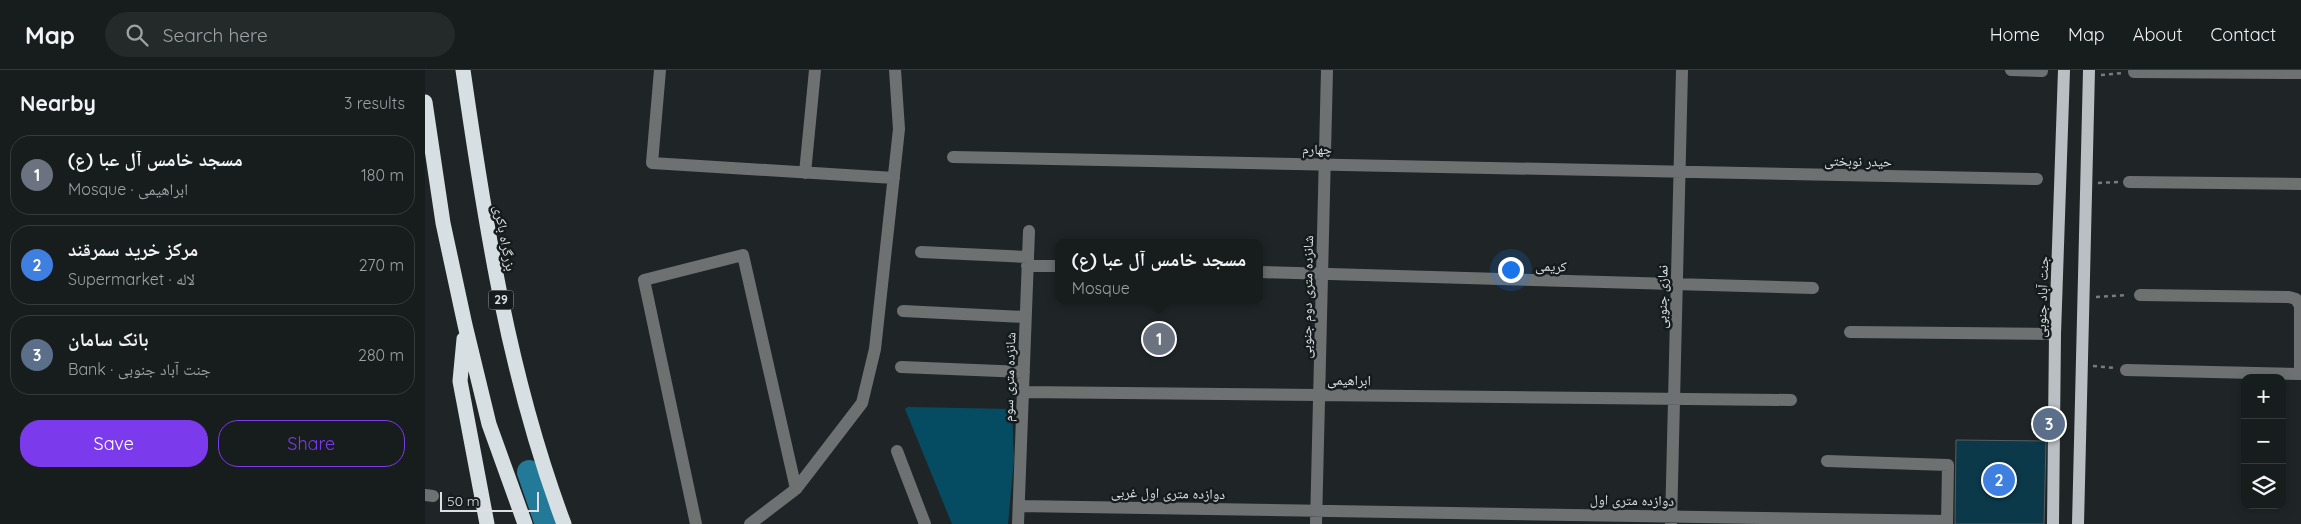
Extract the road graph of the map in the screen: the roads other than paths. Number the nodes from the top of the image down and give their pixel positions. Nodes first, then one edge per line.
1 (463, 70) edge
2 (660, 70) edge
3 (815, 70) edge
4 (895, 70) edge
5 (1327, 70) edge
6 (1682, 70) edge
7 (2011, 70) edge
8 (2064, 70) edge
9 (2042, 71) edge
10 (2134, 72) road end
11 (2089, 73) edge
12 (2301, 73) edge
13 (425, 102) edge
14 (953, 156) dead end
15 (1325, 165) junction
16 (1679, 172) junction
17 (805, 173) junction
18 (894, 178) junction
19 (2037, 179) dead end
20 (2129, 182) road end
21 (2301, 184) edge
22 (1029, 231) dead end
23 (921, 252) dead end
24 (1027, 261) junction
25 (1055, 265) edge
26 (1263, 272) edge
27 (1322, 274) junction
28 (1677, 284) junction
29 (1813, 288) dead end
30 (2140, 295) road end
31 (903, 312) dead end
32 (1025, 317) junction
33 (465, 325) junction
34 (1850, 332) dead end
35 (2055, 334) junction
36 (901, 367) dead end
37 (2126, 370) road end
38 (1024, 372) junction
39 (2301, 374) edge
40 (1023, 392) junction
41 (1319, 395) junction
42 (1674, 398) junction
43 (1791, 400) dead end
44 (897, 451) dead end
45 (1827, 460) dead end
46 (796, 489) junction
47 (1019, 506) junction
48 (1316, 510) junction
49 (1671, 520) edge
50 (1947, 522) edge
51 (487, 524) edge
52 (525, 524) edge
53 (564, 524) edge
54 (696, 524) edge
55 (750, 524) edge
56 (925, 524) edge
57 (1018, 524) edge
58 (1316, 524) edge
59 (2053, 524) edge
60 (2077, 524) edge

1 - 53 highway, بزرگراه باکری / 29
2 - 17 street
3 - 17 street
4 - 18 street
5 - 15 street, شانزده متری دوم جنوبی
6 - 16 street, نمازی جنوبی
7 - 9 street
8 - 35 main road, جنت آباد جنوبی
10 - 12 street
11 - 60 main road
13 - 33 highway
14 - 15 street, چهارم
15 - 16 street, چهارم
15 - 27 street, شانزده متری دوم جنوبی
16 - 19 street, حیدر نوبختی
16 - 28 street, نمازی جنوبی
17 - 18 street
18 - 46 street
20 - 21 street
22 - 24 street, شانزده متری سوم
23 - 24 street
24 - 25 street
24 - 32 street, شانزده متری سوم
26 - 27 street, کریمی
27 - 28 street, کریمی
27 - 41 street, شانزده متری دوم جنوبی
28 - 29 street, کریمی
28 - 42 street, نمازی جنوبی
30 - 39 street
31 - 32 street
32 - 38 street, شانزده متری سوم
33 - 51 highway
33 - 52 highway
34 - 35 street
35 - 59 main road, جنت آباد جنوبی
36 - 38 street
37 - 39 street
38 - 40 street, شانزده متری سوم
40 - 41 street, ابراهیمی
40 - 47 street, شانزده متری سوم
41 - 42 street, ابراهیمی
41 - 48 street, شانزده متری دوم جنوبی
42 - 43 street, ابراهیمی
42 - 49 street, نمازی جنوبی
44 - 56 street
45 - 50 street
46 - 54 street
46 - 55 street
47 - 48 street, دوازده متری اول غربی
47 - 57 street, شانزده متری سوم
48 - 49 street, دوازده متری اول
48 - 58 street, شانزده متری دوم جنوبی
49 - 50 street, دوازده متری اول

